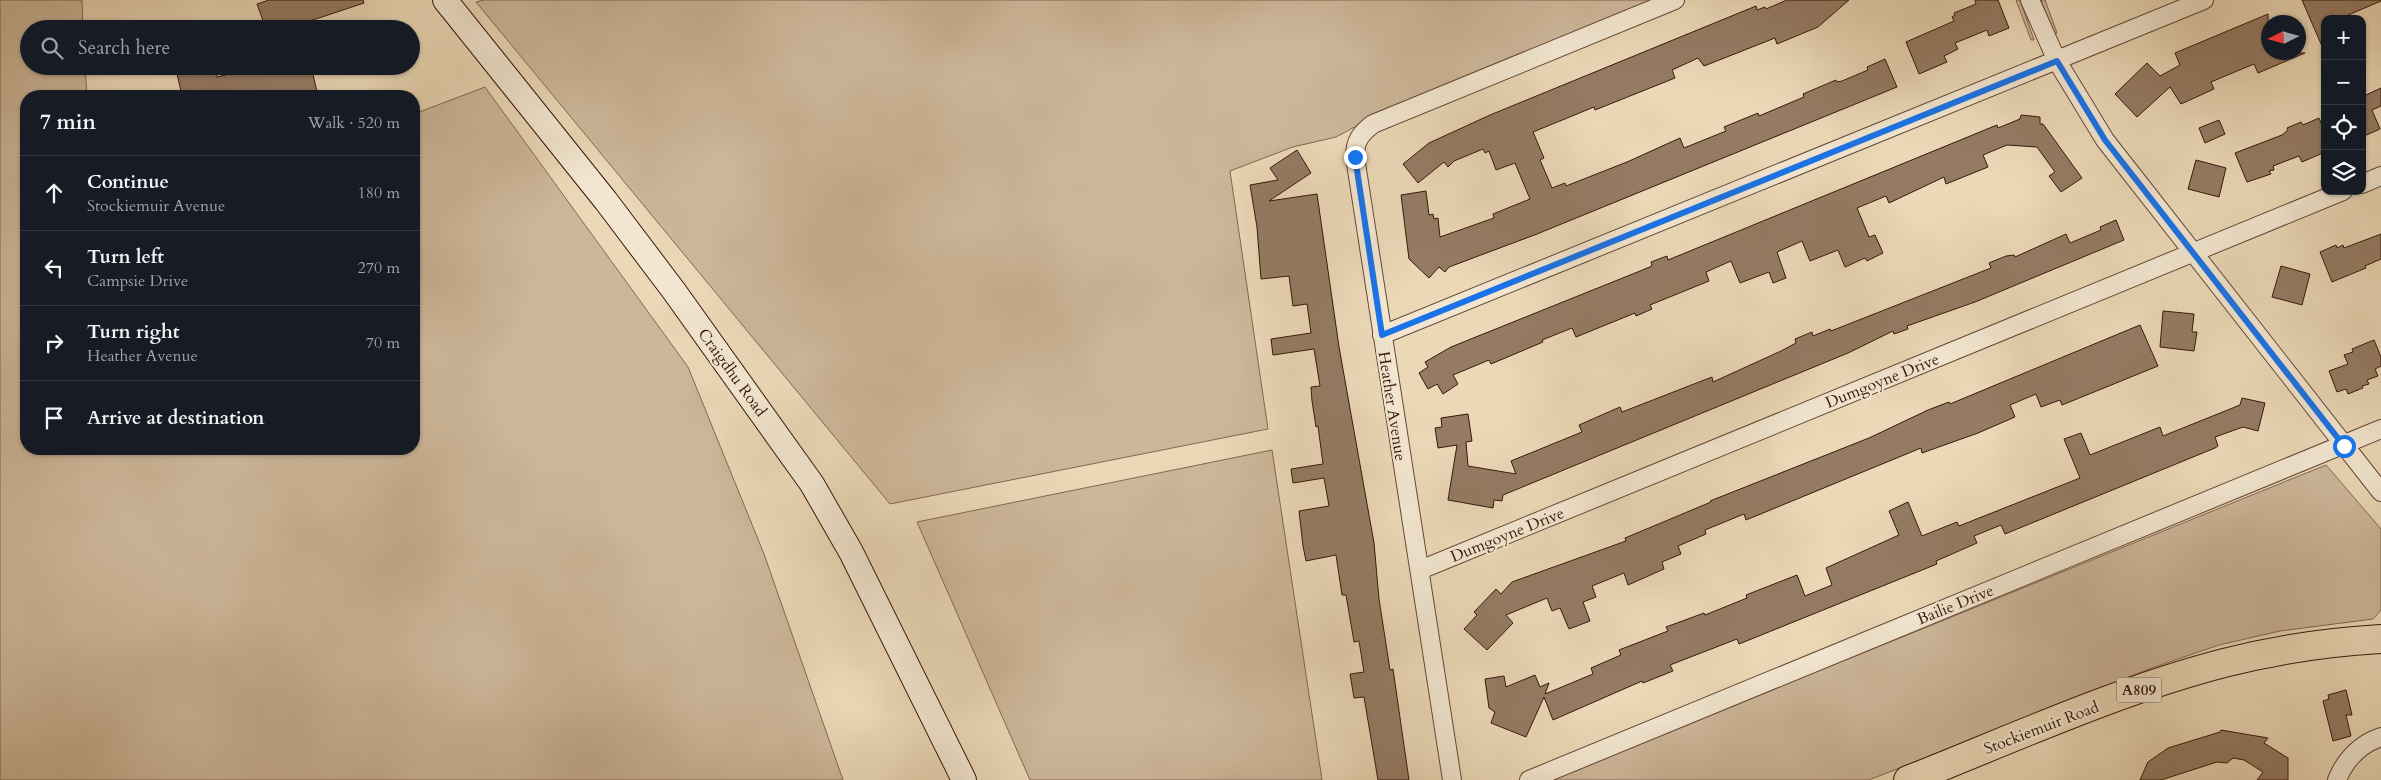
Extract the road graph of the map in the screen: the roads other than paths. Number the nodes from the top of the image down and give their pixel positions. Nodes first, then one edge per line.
1 (445, 0) edge
2 (1675, 0) edge
3 (2030, 0) edge
4 (2204, 0) edge
5 (2057, 61) junction
6 (2381, 176) edge
7 (2366, 182) edge
8 (2333, 195) edge
9 (2193, 253) junction
10 (1382, 335) junction
11 (2381, 429) edge
12 (2344, 446) junction
13 (2381, 492) edge
14 (1420, 570) junction
15 (2381, 639) edge
16 (2381, 737) edge
17 (964, 780) edge
18 (1452, 780) edge
19 (1529, 780) edge
20 (1908, 780) edge
21 (2337, 780) edge

1 - 17 main road, Craigdhu Road
2 - 10 street, Heather Avenue
3 - 5 street
4 - 5 street
5 - 9 street
5 - 10 street
6 - 7 street
8 - 9 street, Dumgoyne Drive
9 - 12 street
9 - 14 street, Dumgoyne Drive
10 - 14 street, Heather Avenue
11 - 12 street, Bailie Drive
12 - 13 street
12 - 19 street, Bailie Drive
14 - 18 street, Heather Avenue
15 - 20 main road, Stockiemuir Road / A809
16 - 21 street

